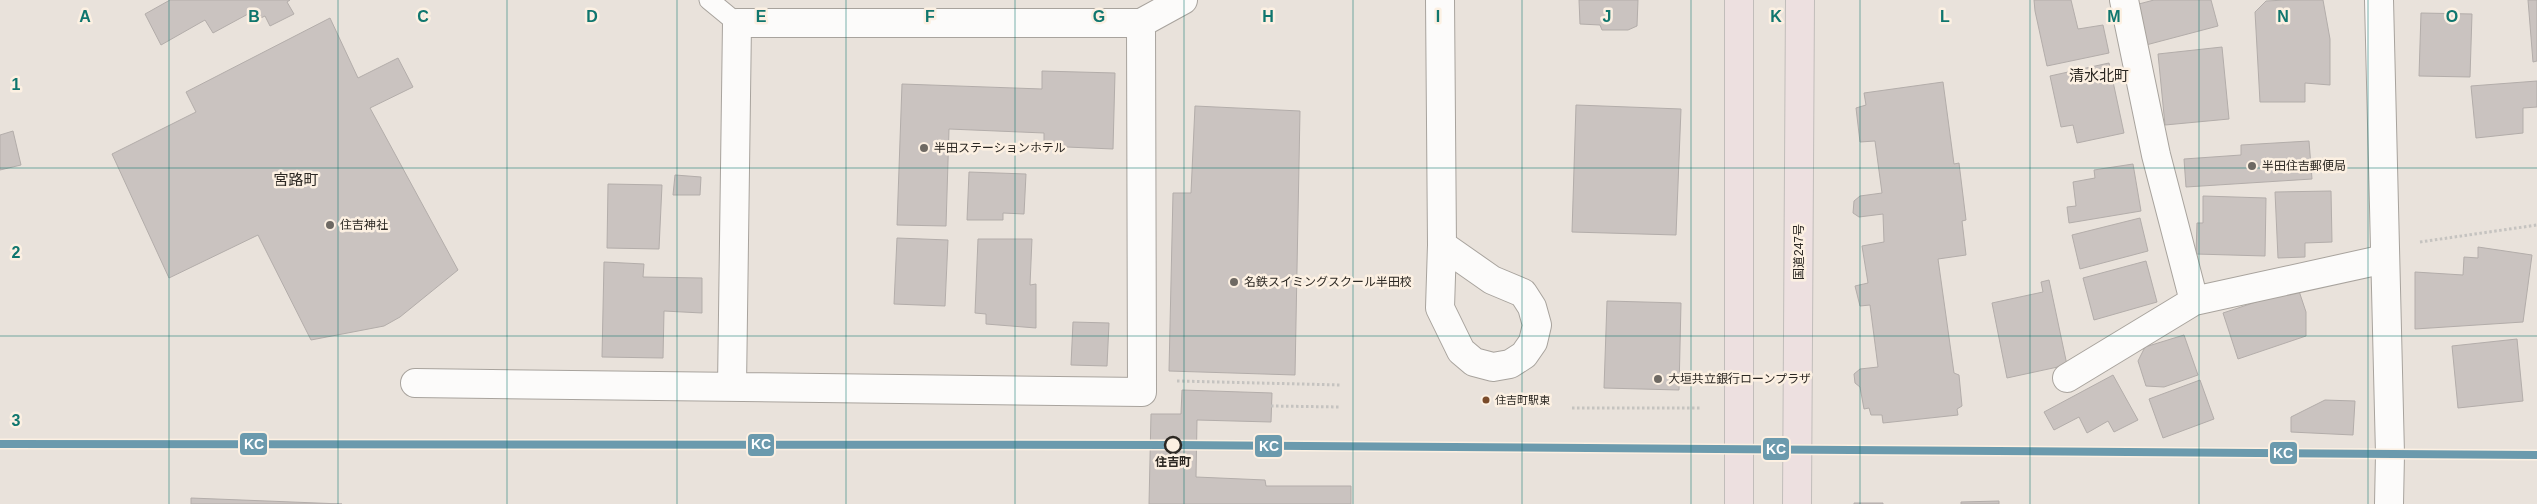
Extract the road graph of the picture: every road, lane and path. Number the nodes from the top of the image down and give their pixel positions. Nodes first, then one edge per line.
1 (709, 0) edge
2 (1183, 0) edge
3 (1440, 0) edge
4 (1739, 0) edge
5 (1800, 0) edge
6 (2124, 0) edge
7 (2379, 0) edge
8 (737, 23) junction
9 (1140, 23) junction
10 (2537, 225) edge
11 (1442, 245) dead end
12 (2384, 253) junction
13 (2194, 301) junction
14 (2067, 378) dead end
15 (1142, 380) junction
16 (415, 383) dead end
17 (1341, 385) dead end
18 (732, 387) junction
19 (1272, 406) dead end
20 (1340, 407) dead end
21 (1572, 408) dead end
22 (1703, 408) dead end
23 (1739, 504) edge
24 (1797, 504) edge
25 (2389, 504) edge

1 - 8 lane
2 - 9 street
3 - 11 street
4 - 23 highway
5 - 24 highway, 国道247号
6 - 13 street
7 - 12 street
8 - 9 street
8 - 18 street
9 - 15 street
10 - 12 path
12 - 13 street
12 - 25 street
13 - 14 street
15 - 17 path
15 - 18 street
16 - 18 street
19 - 20 path
21 - 22 path

